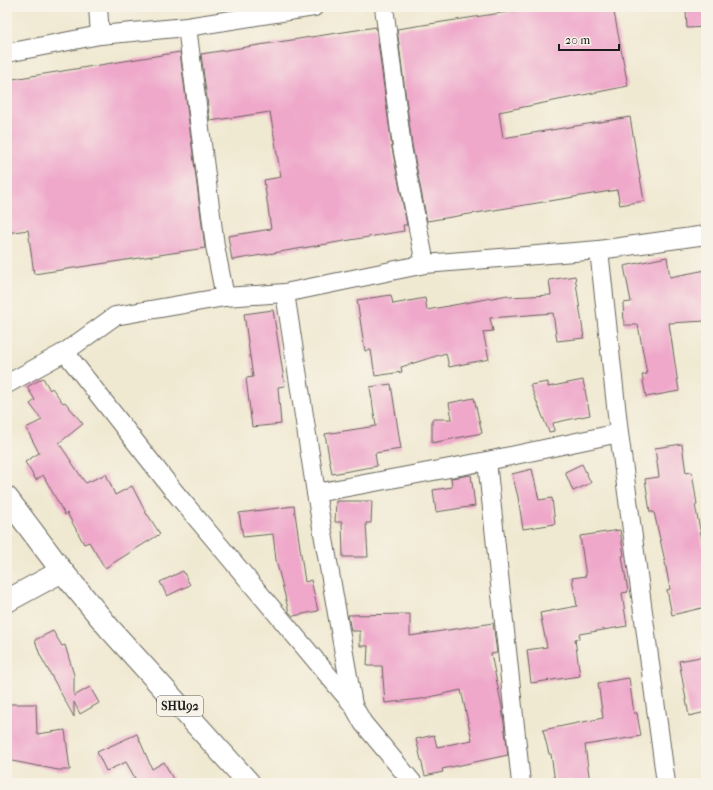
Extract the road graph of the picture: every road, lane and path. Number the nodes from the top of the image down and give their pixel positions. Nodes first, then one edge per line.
1 (98, 7) edge
2 (314, 7) edge
3 (384, 7) edge
4 (277, 11) edge
5 (186, 27) junction
6 (100, 35) junction
7 (7, 54) edge
8 (706, 235) edge
9 (599, 250) junction
10 (425, 264) junction
11 (285, 293) junction
12 (225, 297) junction
13 (65, 352) junction
14 (7, 384) edge
15 (619, 433) junction
16 (487, 461) junction
17 (316, 493) junction
18 (7, 498) edge
19 (62, 571) junction
20 (7, 601) edge
21 (354, 705) junction
22 (249, 783) edge
23 (413, 783) edge
24 (521, 783) edge
25 (666, 783) edge

1 - 6 street
2 - 4 street
3 - 10 street
4 - 5 street
5 - 6 street
5 - 12 street
6 - 7 street
8 - 9 street
9 - 10 street
9 - 15 street
10 - 11 street
11 - 12 street
11 - 17 street
12 - 13 street
13 - 14 street
13 - 21 street
15 - 16 street
15 - 25 street
16 - 17 street
16 - 24 street
17 - 21 street
18 - 19 main road, SHU92
19 - 20 main road
19 - 22 main road, SHU92
21 - 23 street

